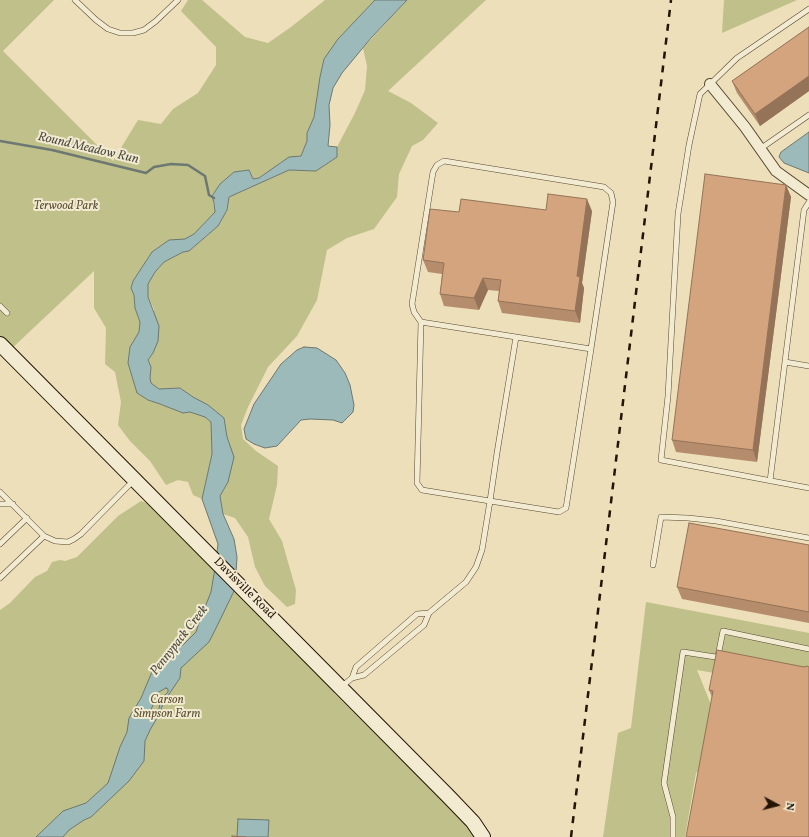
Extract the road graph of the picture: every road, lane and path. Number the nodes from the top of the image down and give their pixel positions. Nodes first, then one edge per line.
1 (75, 0) edge
2 (178, 0) edge
3 (809, 9) edge
4 (710, 84) junction
5 (809, 115) edge
6 (760, 149) junction
7 (809, 194) edge
8 (809, 202) edge
9 (0, 306) edge
10 (7, 313) dead end
11 (421, 322) junction
12 (516, 337) junction
13 (0, 344) edge
14 (591, 349) junction
15 (785, 362) junction
16 (809, 366) edge
17 (135, 479) junction
18 (770, 481) junction
19 (809, 488) edge
20 (0, 492) edge
21 (490, 501) junction
22 (0, 504) edge
23 (13, 504) junction
24 (27, 518) junction
25 (44, 536) junction
26 (809, 538) edge
27 (0, 544) edge
28 (653, 564) dead end
29 (0, 578) edge
30 (429, 613) junction
31 (809, 649) edge
32 (718, 657) junction
33 (726, 658) edge
34 (352, 678) junction
35 (341, 687) junction
36 (483, 837) edge
37 (673, 837) edge

1 - 2 lane
3 - 4 lane
4 - 6 street
4 - 18 lane
5 - 6 lane
6 - 7 street
8 - 15 lane
9 - 10 lane
11 - 12 lane
11 - 14 lane
11 - 21 lane
12 - 14 lane
12 - 21 lane
13 - 17 street, Davisville Road
14 - 21 lane
15 - 16 lane
15 - 18 lane
17 - 25 lane
17 - 35 street, Davisville Road
18 - 19 lane
20 - 23 lane
21 - 30 lane
22 - 23 lane
23 - 24 lane
24 - 25 lane
24 - 27 lane
25 - 29 lane
26 - 28 lane
30 - 34 lane
30 - 34 lane
31 - 32 lane
32 - 33 lane
32 - 37 lane
34 - 35 lane
35 - 36 street, Davisville Road

